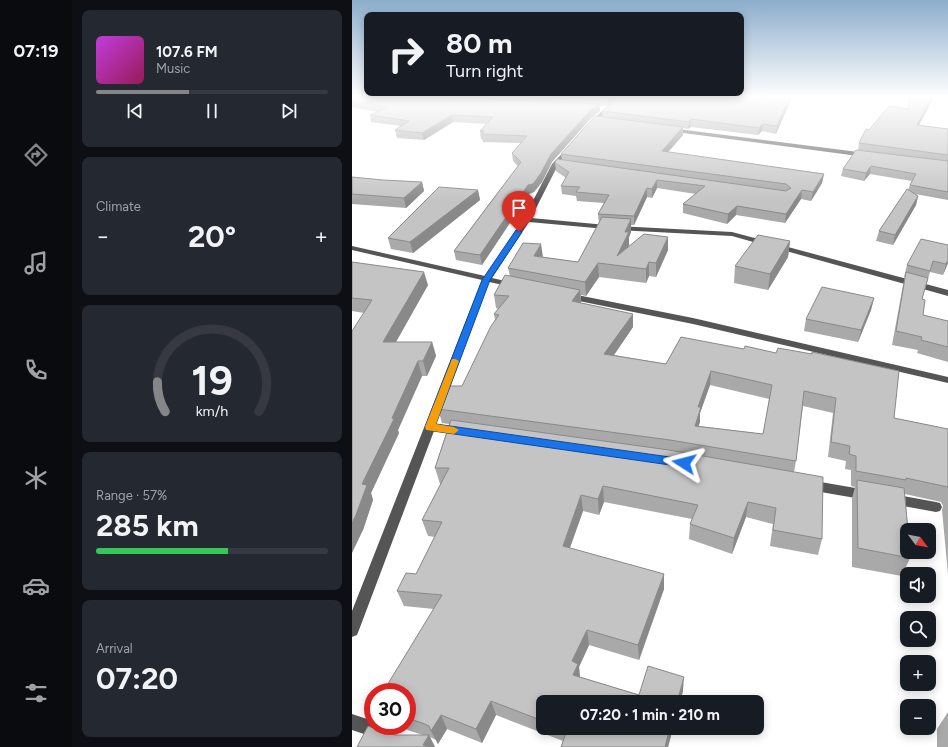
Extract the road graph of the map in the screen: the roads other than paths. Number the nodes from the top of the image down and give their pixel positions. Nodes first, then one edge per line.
1 (680, 132) edge
2 (575, 142) edge
3 (869, 156) edge
4 (527, 220) junction
5 (352, 248) edge
6 (486, 280) junction
7 (524, 288) edge
8 (948, 293) edge
9 (555, 294) edge
10 (948, 380) edge
11 (430, 427) junction
12 (468, 432) edge
13 (794, 482) edge
14 (936, 507) dead end
15 (352, 630) edge
16 (352, 722) edge
17 (394, 736) edge

1 - 3 street
2 - 4 street
4 - 6 street
4 - 8 street
5 - 6 street
6 - 7 street
6 - 11 street
9 - 10 street
11 - 12 street
11 - 15 street
13 - 14 street
16 - 17 street

